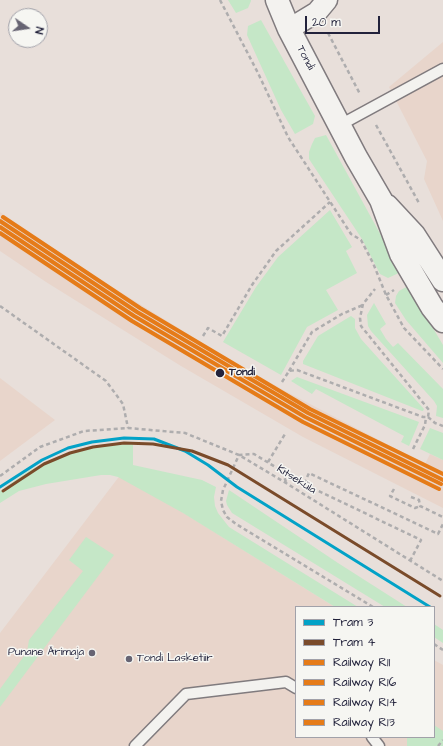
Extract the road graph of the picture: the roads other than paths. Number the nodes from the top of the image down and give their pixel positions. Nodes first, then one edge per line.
1 (276, 0) edge
2 (322, 6) edge
3 (290, 29) junction
4 (443, 69) edge
5 (340, 125) junction
6 (381, 200) junction
7 (443, 280) edge
8 (443, 321) edge
9 (295, 687) edge
10 (373, 738) edge
11 (135, 746) edge
12 (379, 746) edge

1 - 3 street, Tondi
2 - 3 street
3 - 5 street, Tondi
4 - 5 lane
5 - 6 street, Tondi
6 - 7 street, Tondi
6 - 8 street, Tondi
9 - 11 lane
10 - 12 lane

